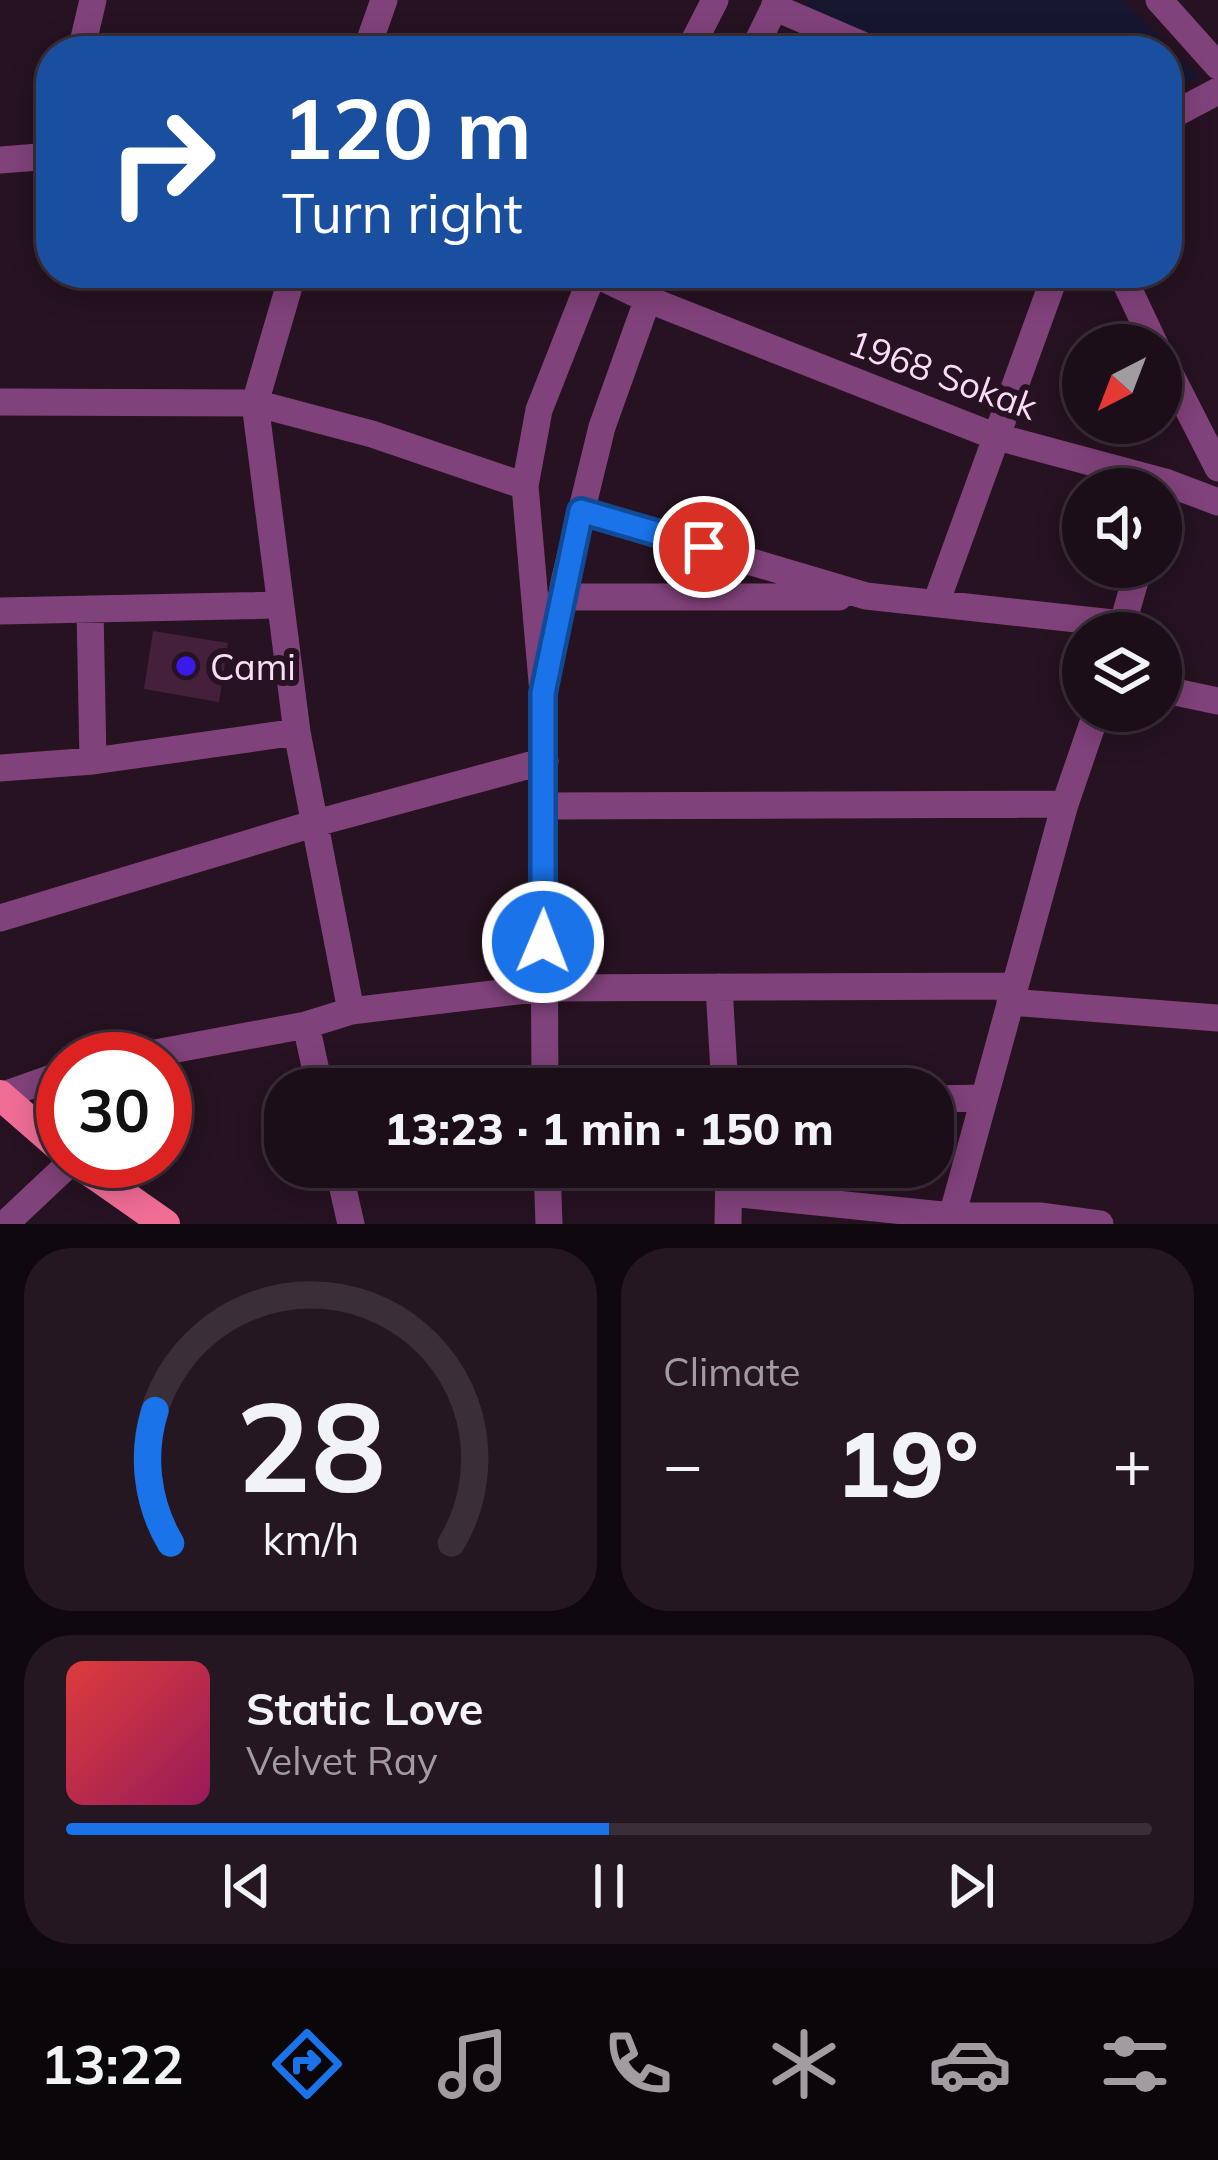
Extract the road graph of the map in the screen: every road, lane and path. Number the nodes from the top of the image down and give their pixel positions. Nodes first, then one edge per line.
1 (93, 0) edge
2 (384, 0) edge
3 (715, 0) edge
4 (1159, 0) edge
5 (776, 3) edge
6 (85, 36) edge
7 (371, 36) edge
8 (697, 36) edge
9 (760, 36) edge
10 (845, 36) edge
11 (1218, 66) edge
12 (1218, 91) edge
13 (1182, 110) edge
14 (36, 157) edge
15 (0, 160) edge
16 (289, 288) edge
17 (587, 288) edge
18 (651, 288) edge
19 (657, 288) edge
20 (1050, 288) edge
21 (1128, 288) edge
22 (1145, 324) edge
23 (1182, 397) edge
24 (0, 402) edge
25 (255, 403) junction
26 (994, 436) junction
27 (1096, 468) edge
28 (1218, 468) edge
29 (525, 486) junction
30 (1182, 493) edge
31 (1218, 502) edge
32 (581, 511) junction
33 (561, 597) junction
34 (873, 597) junction
35 (936, 603) junction
36 (278, 605) junction
37 (89, 609) junction
38 (0, 610) edge
39 (1062, 620) edge
40 (543, 693) junction
41 (1182, 693) edge
42 (1218, 701) edge
43 (296, 732) junction
44 (1090, 732) edge
45 (93, 761) junction
46 (544, 761) junction
47 (0, 768) edge
48 (1065, 804) junction
49 (545, 806) junction
50 (316, 823) junction
51 (0, 918) edge
52 (719, 987) junction
53 (543, 988) junction
54 (1013, 994) junction
55 (351, 1011) junction
56 (1218, 1018) edge
57 (306, 1025) junction
58 (192, 1046) edge
59 (315, 1068) edge
60 (545, 1068) edge
61 (724, 1068) edge
62 (36, 1083) edge
63 (1, 1095) edge
64 (982, 1098) junction
65 (954, 1099) edge
66 (36, 1126) edge
67 (44, 1188) edge
68 (113, 1188) edge
69 (343, 1188) edge
70 (548, 1188) edge
71 (729, 1188) edge
72 (779, 1188) edge
73 (952, 1216) junction
74 (1039, 1220) edge
75 (5, 1224) edge
76 (166, 1224) edge
77 (351, 1224) edge
78 (549, 1224) edge
79 (728, 1224) edge
80 (1100, 1224) edge

1 - 6 street
2 - 7 street
3 - 8 street
4 - 11 street
5 - 9 street
5 - 10 street
12 - 13 street
14 - 15 street
16 - 25 street
17 - 29 street
18 - 32 street
19 - 26 street, 1968 Sokak
20 - 26 street
21 - 22 street
23 - 28 street
24 - 25 street
25 - 29 street
25 - 36 street
26 - 27 street, 1968 Sokak
26 - 35 street
29 - 40 street
30 - 31 street, 1968 Sokak
32 - 33 street
32 - 34 street
33 - 34 street
33 - 40 street
34 - 35 street
35 - 39 street
36 - 37 street
36 - 43 street
37 - 38 street
37 - 45 street
40 - 46 street
41 - 42 street
43 - 45 street
43 - 50 street
44 - 48 street
45 - 47 street
46 - 49 street
46 - 50 street
48 - 49 street
48 - 54 street
49 - 53 street
50 - 51 street
50 - 55 street
52 - 53 street
52 - 54 street
52 - 61 street
53 - 55 street
53 - 60 street
54 - 56 street
54 - 64 street
55 - 57 street
57 - 58 street
57 - 59 street
62 - 63 street
63 - 66 main road
64 - 65 street
64 - 73 street
67 - 75 street
68 - 76 main road
69 - 77 street
70 - 78 street
71 - 79 street
72 - 73 street
73 - 74 street
74 - 80 street

